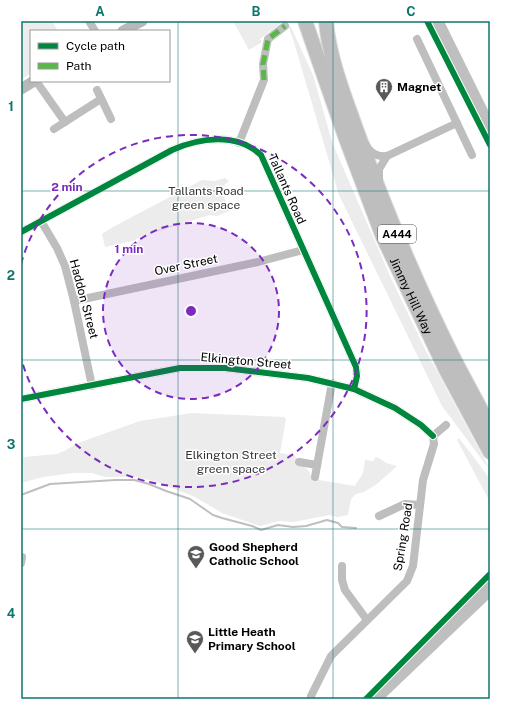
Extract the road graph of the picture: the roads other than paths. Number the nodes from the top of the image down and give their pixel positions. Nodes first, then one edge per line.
1 (89, 21) edge
2 (142, 21) edge
3 (305, 21) edge
4 (326, 21) edge
5 (285, 26) dead end
6 (94, 30) edge
7 (125, 30) edge
8 (417, 39) dead end
9 (33, 82) edge
10 (36, 82) edge
11 (21, 89) edge
12 (97, 90) dead end
13 (101, 99) junction
14 (346, 103) junction
15 (111, 119) dead end
16 (65, 122) junction
17 (457, 124) junction
18 (54, 129) dead end
19 (239, 143) junction
20 (472, 155) dead end
21 (387, 156) junction
22 (382, 198) junction
23 (42, 221) junction
24 (21, 232) edge
25 (303, 250) junction
26 (74, 301) junction
27 (332, 383) junction
28 (92, 386) junction
29 (354, 389) junction
30 (21, 399) edge
31 (446, 425) dead end
32 (490, 428) edge
33 (433, 436) junction
34 (490, 452) edge
35 (298, 462) dead end
36 (317, 465) junction
37 (315, 478) dead end
38 (420, 505) junction
39 (379, 516) dead end
40 (342, 566) dead end
41 (367, 620) junction
42 (311, 696) dead end

1 - 6 street
2 - 7 main road
3 - 34 highway, Jimmy Hill Way / A444
4 - 14 highway, Jimmy Hill Way / A444
5 - 19 street
8 - 17 street
9 - 11 main road
10 - 16 street
12 - 13 street
13 - 15 street
13 - 16 street
14 - 21 street, Jimmy Hill Way
14 - 22 highway, Jimmy Hill Way / A444
16 - 18 street
17 - 20 street
17 - 21 street
19 - 23 street, Tallants Road
19 - 25 street, Tallants Road
21 - 22 street, Jimmy Hill Way
22 - 32 highway, Jimmy Hill Way / A444
23 - 24 street, Tallants Road
23 - 26 street, Haddon Street
25 - 26 street, Over Street
25 - 29 street, Tallants Road
26 - 28 street, Haddon Street
27 - 28 street, Elkington Street
27 - 29 street, Elkington Street
27 - 36 street
28 - 30 street, Elkington Street
29 - 33 street, Elkington Street
31 - 33 street
33 - 38 street, Spring Road
35 - 36 street
36 - 37 street
38 - 39 street
38 - 41 street, Spring Road
40 - 41 street
41 - 42 street, Spring Road

